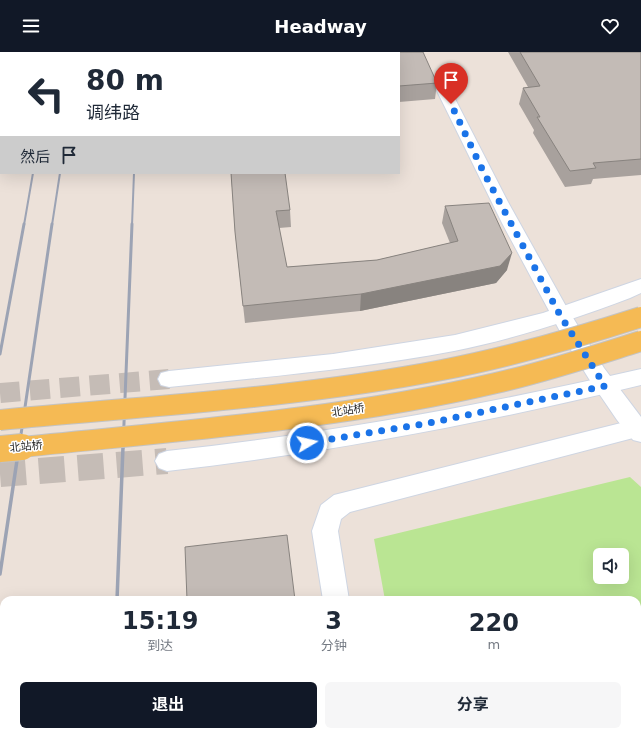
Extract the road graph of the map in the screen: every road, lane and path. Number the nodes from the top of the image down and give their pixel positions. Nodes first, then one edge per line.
1 (444, 91) dead end
2 (641, 286) edge
3 (560, 315) junction
4 (641, 317) edge
5 (641, 341) edge
6 (641, 378) edge
7 (169, 379) tunnel mouth
8 (605, 386) junction
9 (0, 420) edge
10 (639, 430) edge
11 (0, 449) edge
12 (167, 461) tunnel mouth
13 (335, 596) edge

1 - 3 street
2 - 3 street
3 - 7 street
3 - 8 street
4 - 9 main road, bridge
5 - 11 main road, 北站桥, bridge
6 - 8 street
8 - 10 street
8 - 12 street
10 - 13 street

